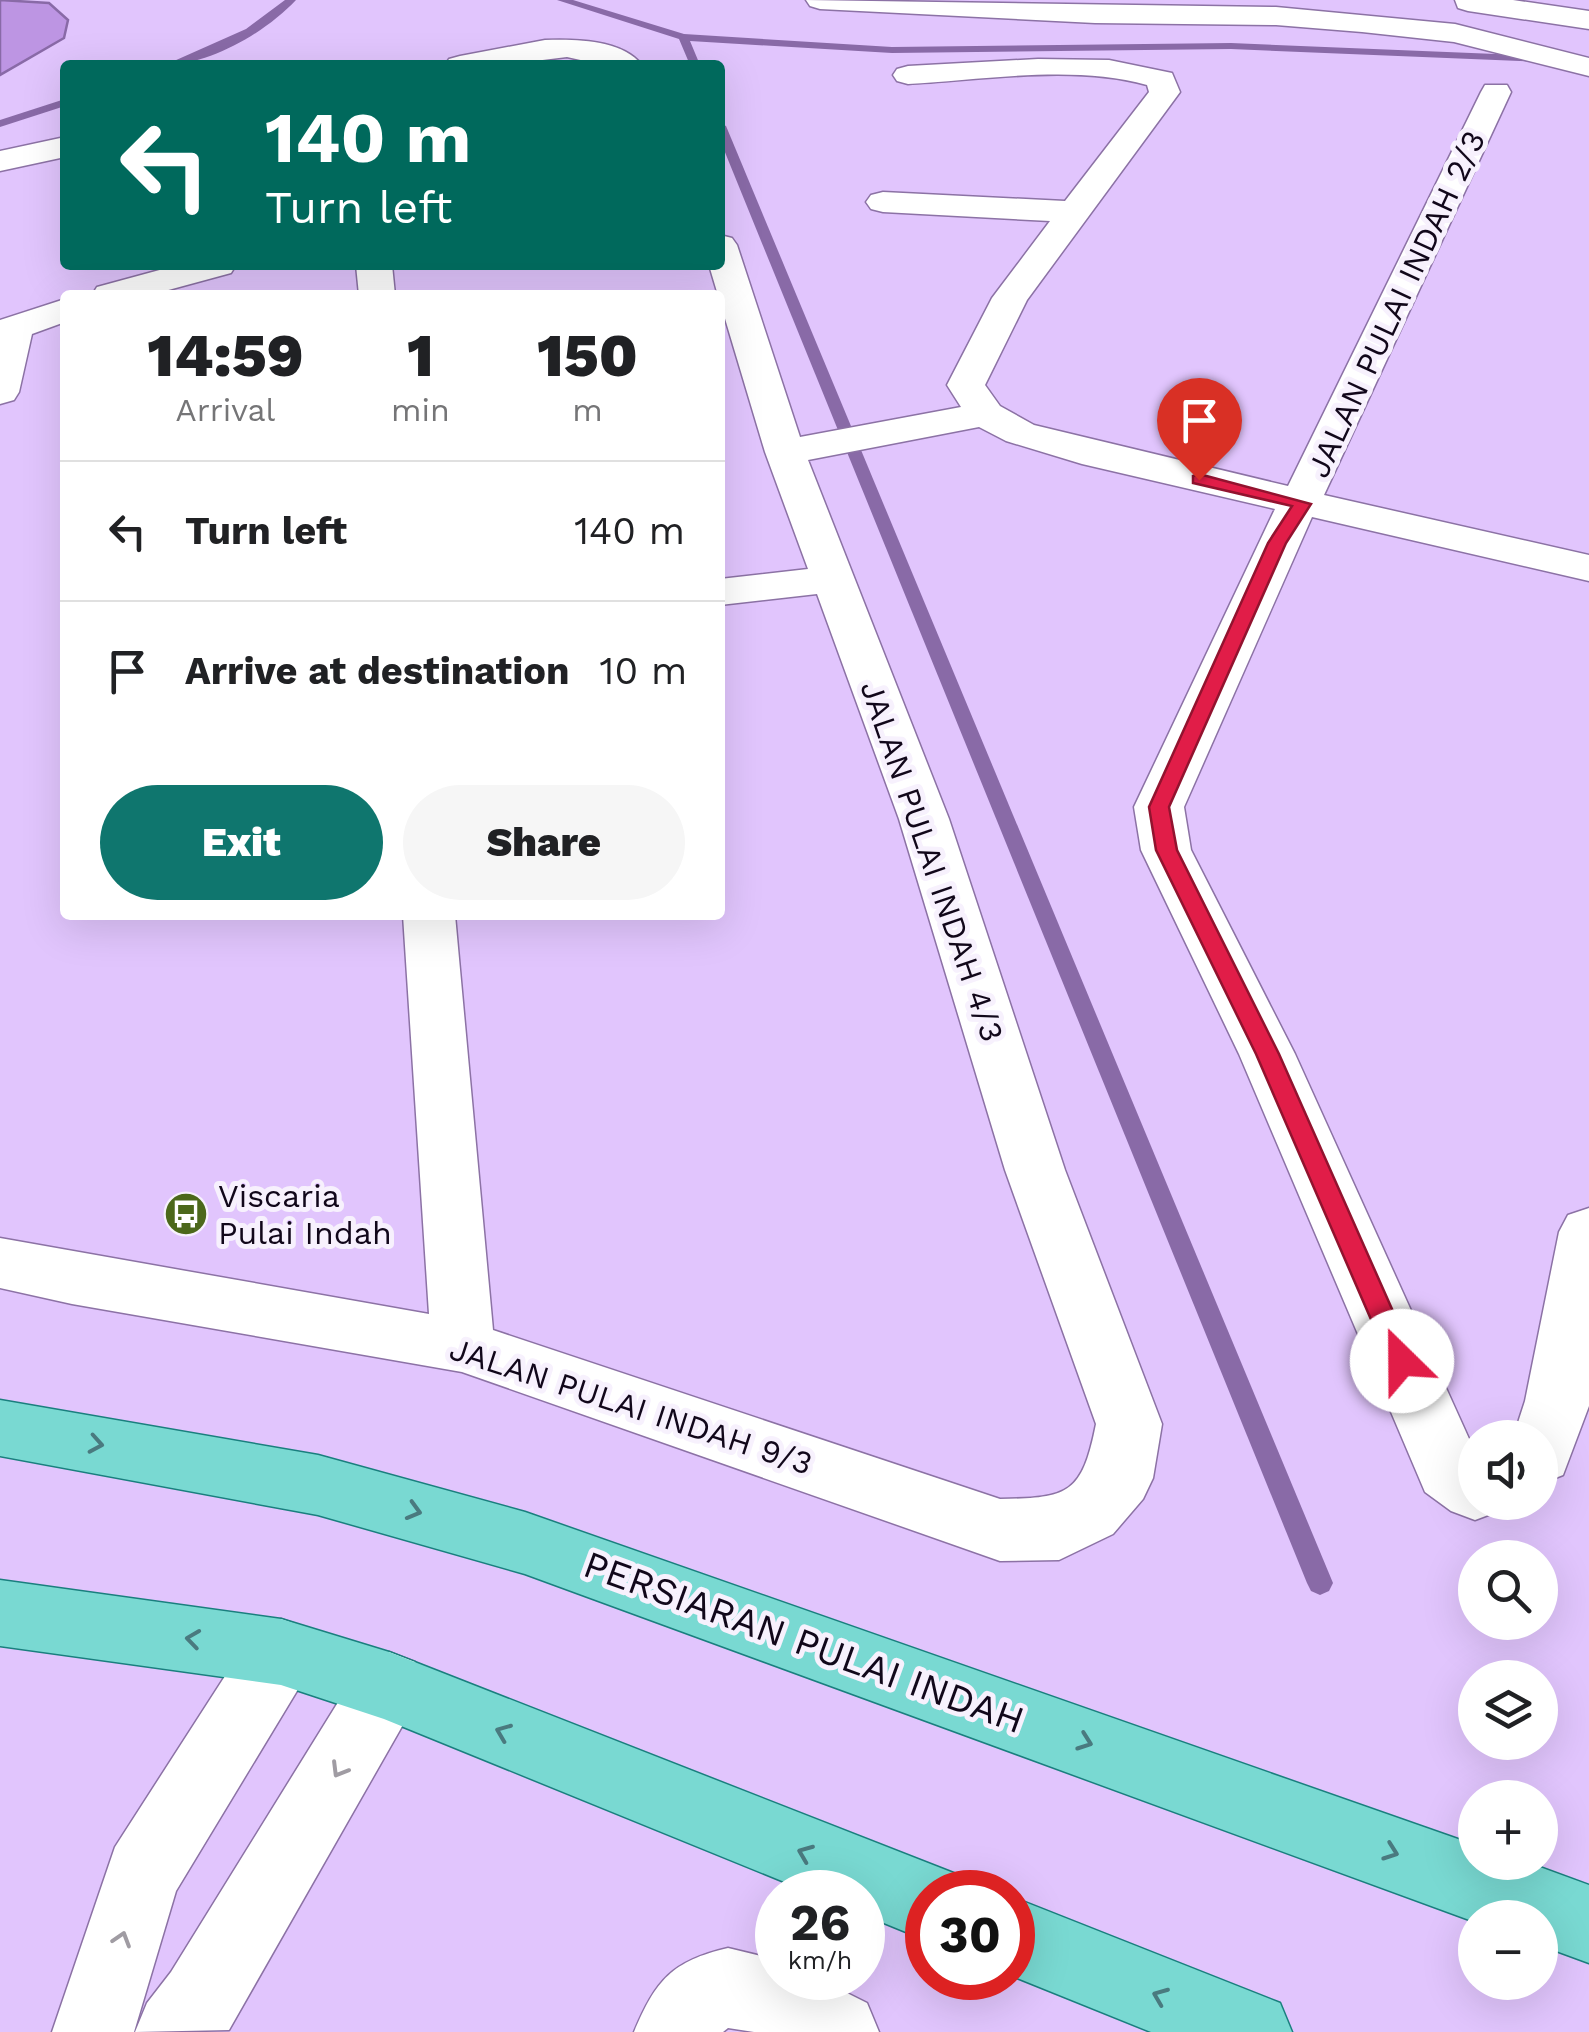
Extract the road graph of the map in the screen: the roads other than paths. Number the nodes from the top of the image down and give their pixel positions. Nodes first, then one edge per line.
1 (820, 0) edge
2 (1457, 0) edge
3 (924, 4) edge
4 (1100, 7) edge
5 (1281, 8) edge
6 (1589, 20) edge
7 (484, 60) edge
8 (614, 60) edge
9 (1589, 66) edge
10 (908, 75) dead end
11 (1496, 92) dead end
12 (60, 148) edge
13 (0, 161) edge
14 (883, 202) dead end
15 (1076, 212) junction
16 (725, 259) edge
17 (200, 270) edge
18 (128, 290) edge
19 (60, 312) edge
20 (8, 330) edge
21 (0, 392) edge
22 (986, 414) junction
23 (793, 451) junction
24 (1302, 504) junction
25 (1589, 568) edge
26 (833, 579) junction
27 (725, 591) edge
28 (429, 920) edge
29 (1589, 1232) edge
30 (0, 1262) edge
31 (462, 1346) junction
32 (1552, 1420) edge
33 (0, 1428) edge
34 (1458, 1477) edge
35 (1119, 1478) joint
36 (0, 1612) edge
37 (281, 1652) junction
38 (389, 1686) junction
39 (905, 1893) edge
40 (1589, 1924) edge
41 (1035, 1945) edge
42 (93, 2032) edge
43 (176, 2032) edge
44 (675, 2032) edge
45 (838, 2032) edge
46 (1251, 2032) edge

1 - 3 street
2 - 6 street
3 - 4 street
4 - 5 street
5 - 9 street
7 - 8 street
10 - 15 street
11 - 24 street, JALAN PULAI INDAH 2/3
12 - 13 street
14 - 15 street
15 - 22 street
16 - 23 street, JALAN PULAI INDAH 4/3
17 - 18 street
19 - 20 street
20 - 21 street
22 - 23 street
22 - 24 street
23 - 26 street, JALAN PULAI INDAH 4/3
24 - 25 street
24 - 34 street, JALAN PULAI INDAH 2/3
26 - 27 street
26 - 35 street, JALAN PULAI INDAH 4/3
28 - 31 street
29 - 32 street
30 - 31 street, JALAN PULAI INDAH 9/3
31 - 35 street, JALAN PULAI INDAH 9/3
33 -> 40 main road, PERSIARAN PULAI INDAH
37 -> 36 main road
37 - 38 main road
42 -> 37 street
39 -> 38 main road
38 -> 43 street
46 -> 41 main road
44 - 45 street

